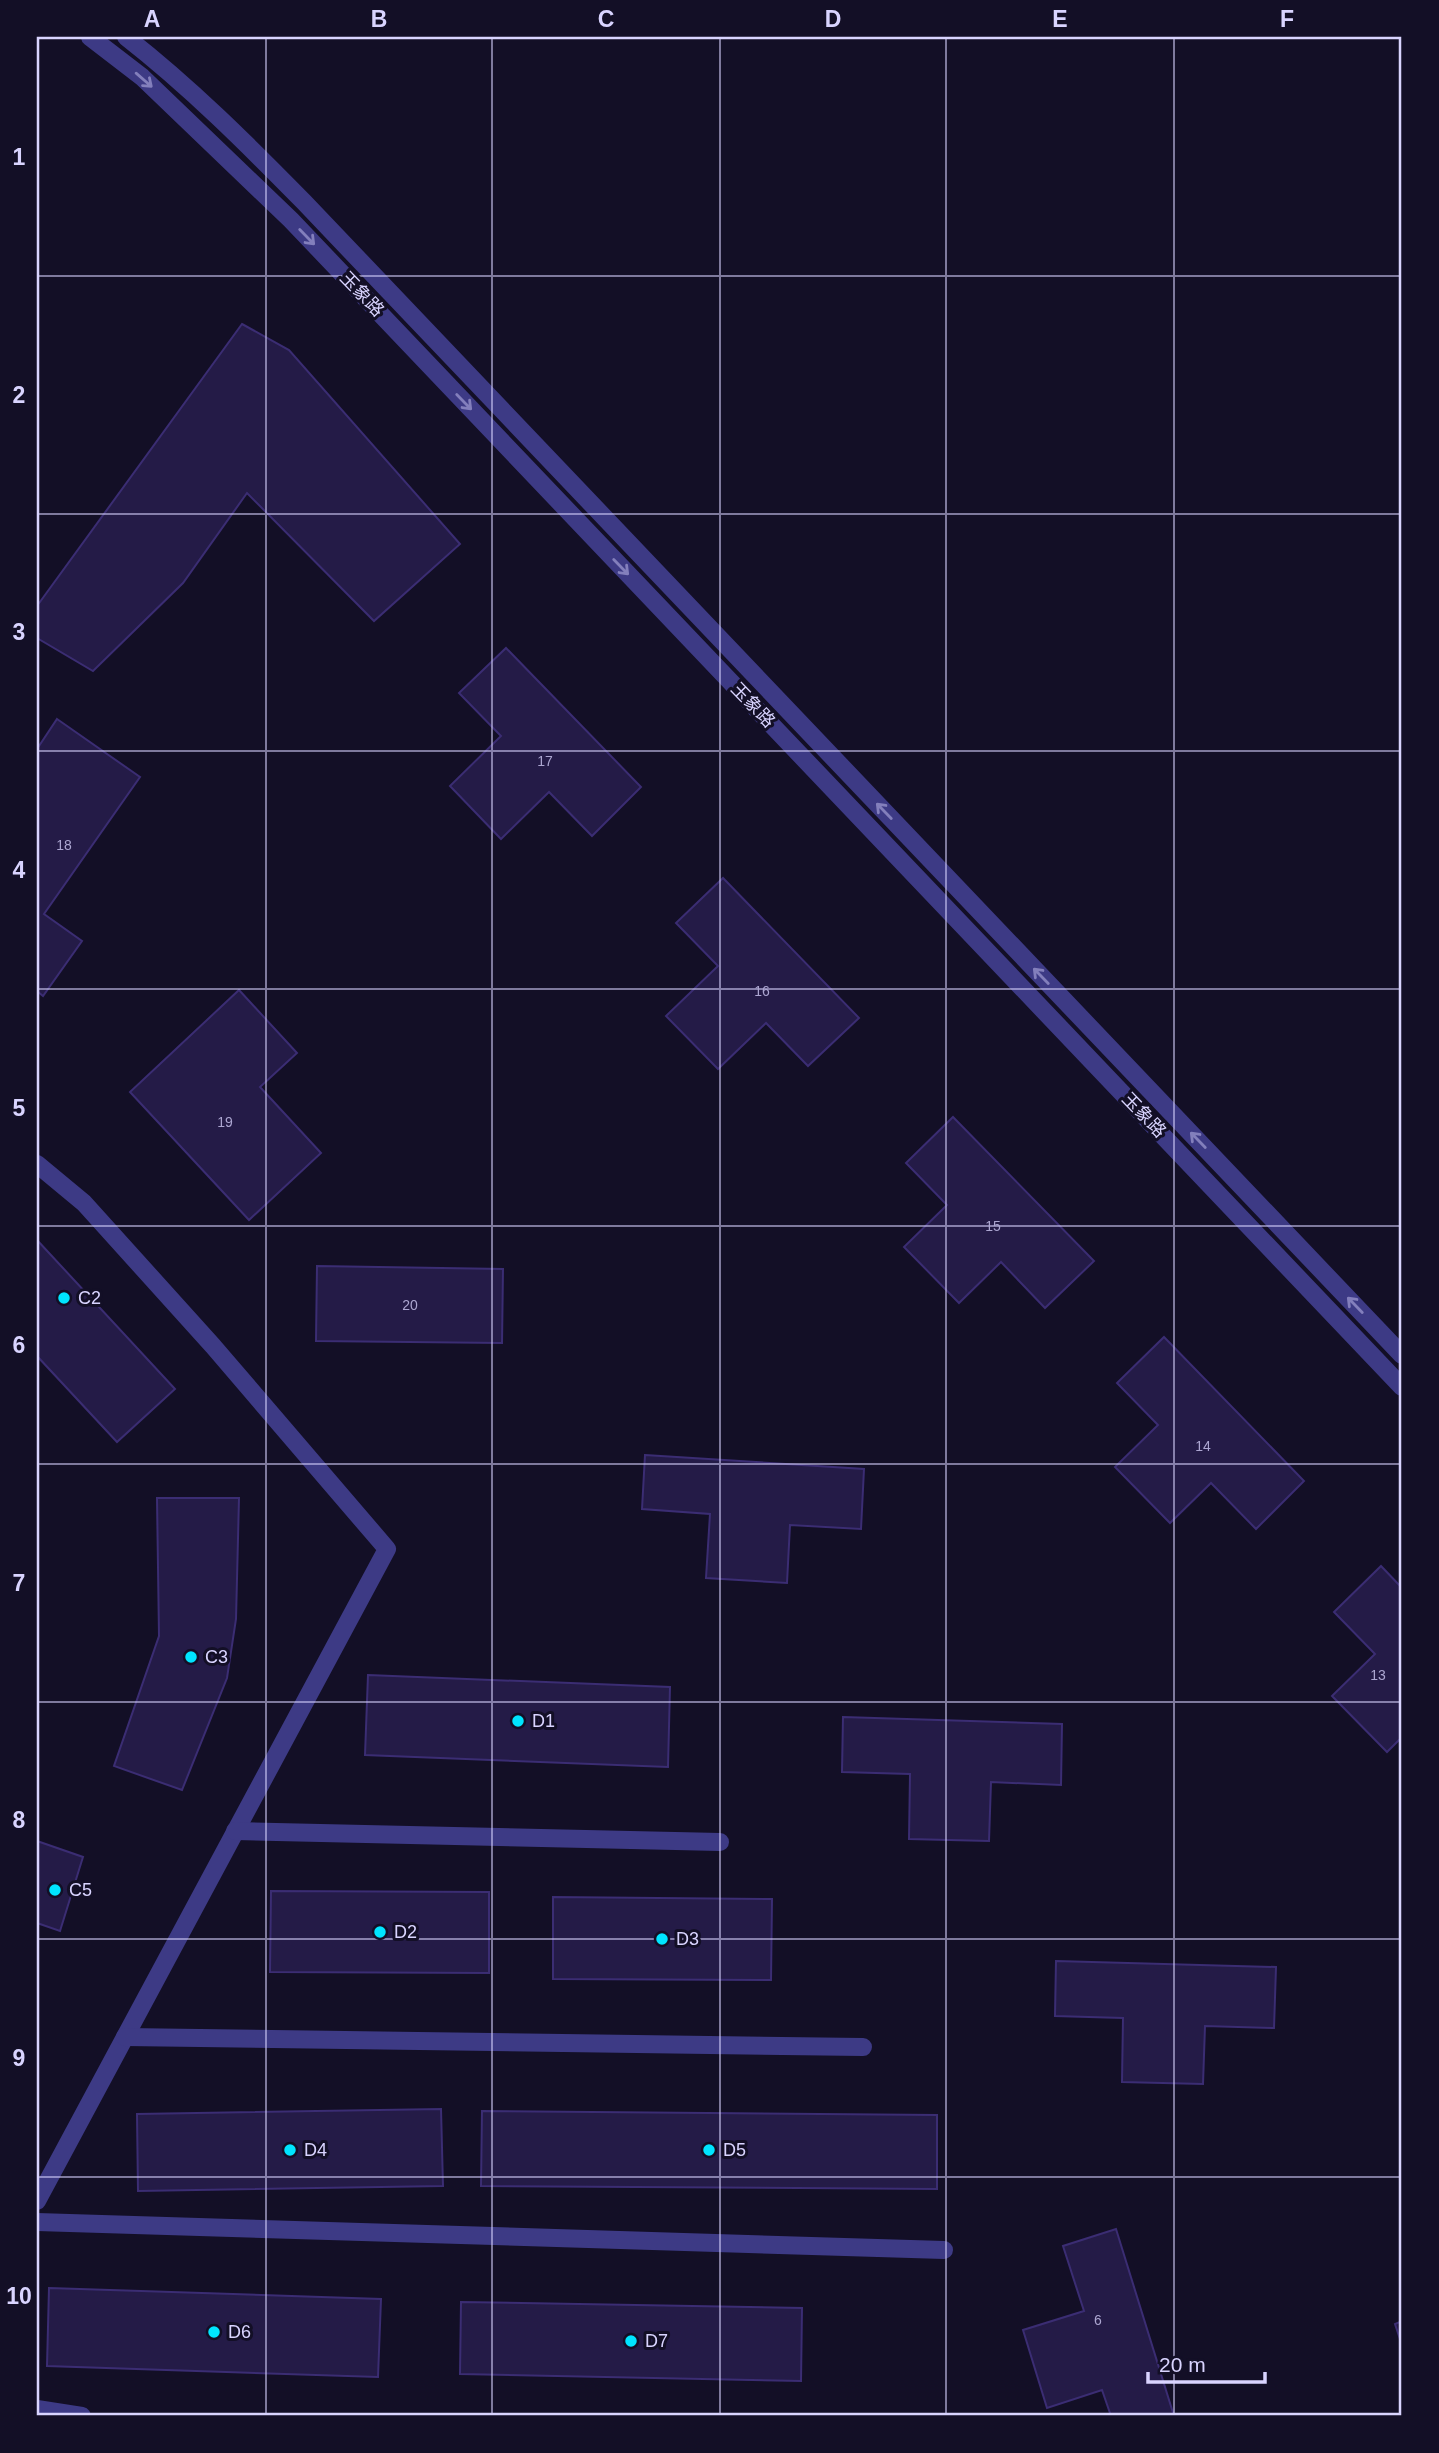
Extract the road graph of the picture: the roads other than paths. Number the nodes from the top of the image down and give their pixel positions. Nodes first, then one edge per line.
1 (90, 37) edge
2 (125, 37) edge
3 (37, 1164) edge
4 (1402, 1354) edge
5 (1402, 1387) edge
6 (235, 1831) junction
7 (720, 1842) dead end
8 (125, 2037) junction
9 (863, 2047) dead end
10 (37, 2201) edge
11 (37, 2222) edge
12 (944, 2250) dead end
13 (37, 2409) edge
14 (82, 2416) edge

1 -> 5 street, 玉象路
4 -> 2 street, 玉象路
3 - 6 street
6 - 7 street
6 - 8 street
8 - 9 street
8 - 10 street
11 - 12 street
13 - 14 street

